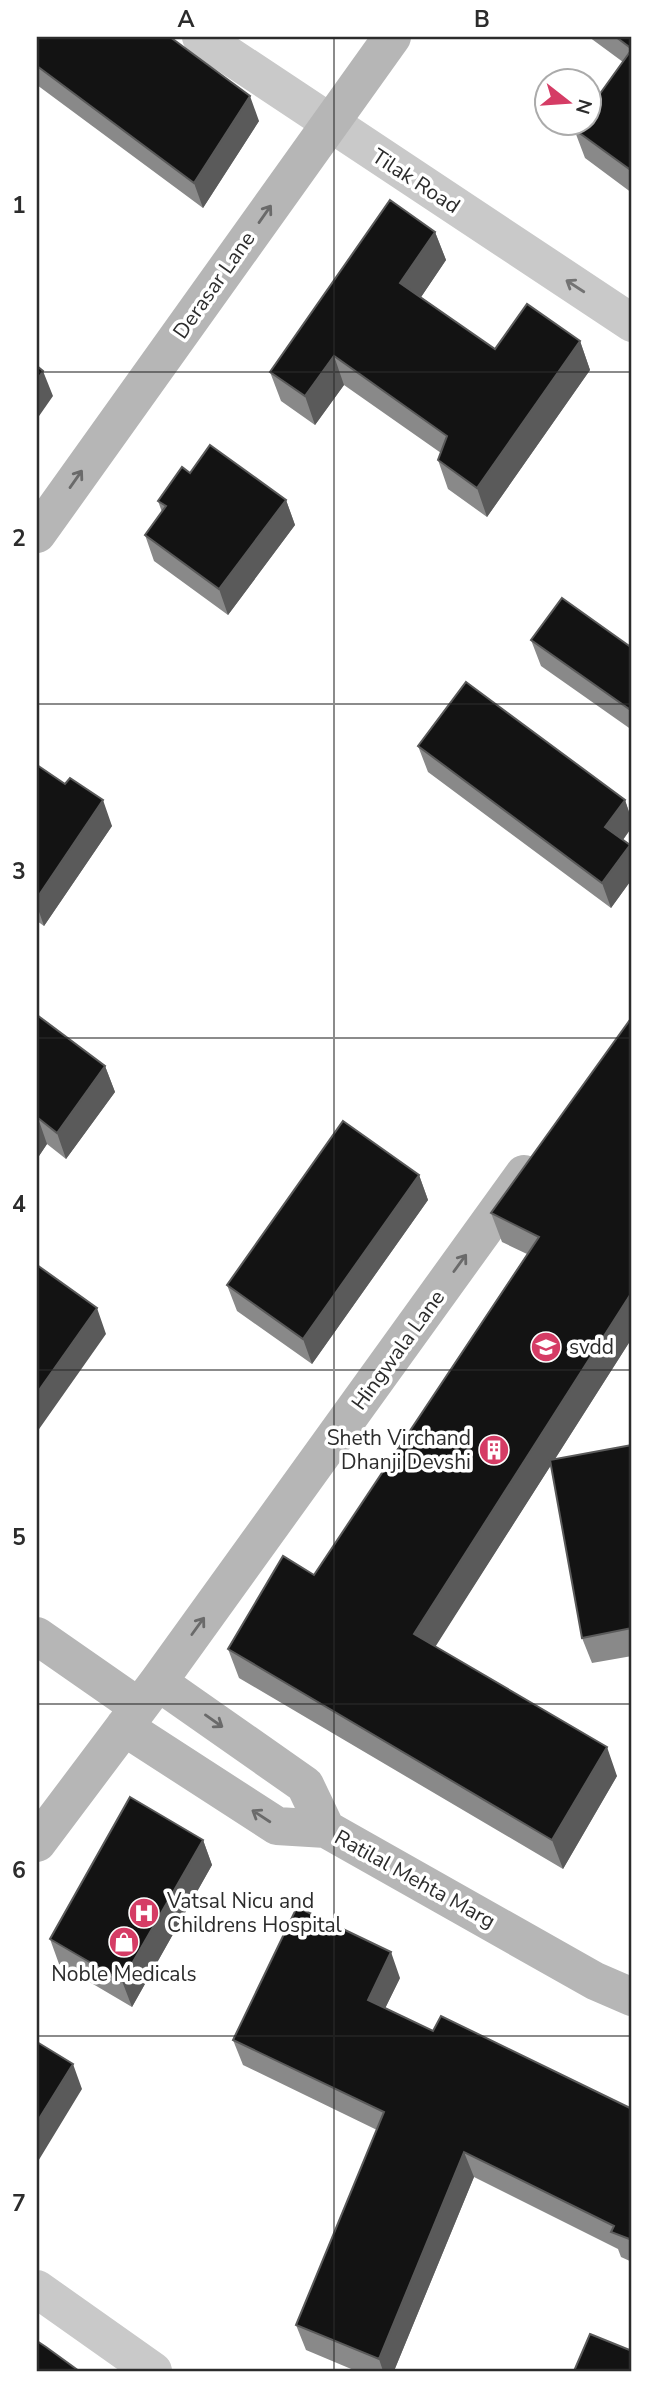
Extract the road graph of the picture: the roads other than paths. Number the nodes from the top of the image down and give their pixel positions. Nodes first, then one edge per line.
1 (201, 37) edge
2 (392, 37) edge
3 (329, 124) junction
4 (632, 323) edge
5 (37, 534) edge
6 (546, 1145) edge
7 (37, 1636) edge
8 (140, 1705) junction
9 (326, 1829) junction
10 (37, 1843) edge
11 (632, 1997) edge
12 (37, 2289) edge
13 (153, 2371) edge

1 - 3 street, Tilak Road
2 - 3 street, Derasar Lane
4 -> 3 street, Tilak Road
5 -> 3 street, Derasar Lane
8 -> 6 street, Hingwala Lane
7 - 8 street, Ratilal Mehta Marg
9 -> 8 street
8 -> 9 street, Ratilal Mehta Marg
8 - 10 street, Hingwala Lane
9 - 11 street, Ratilal Mehta Marg
12 - 13 street

